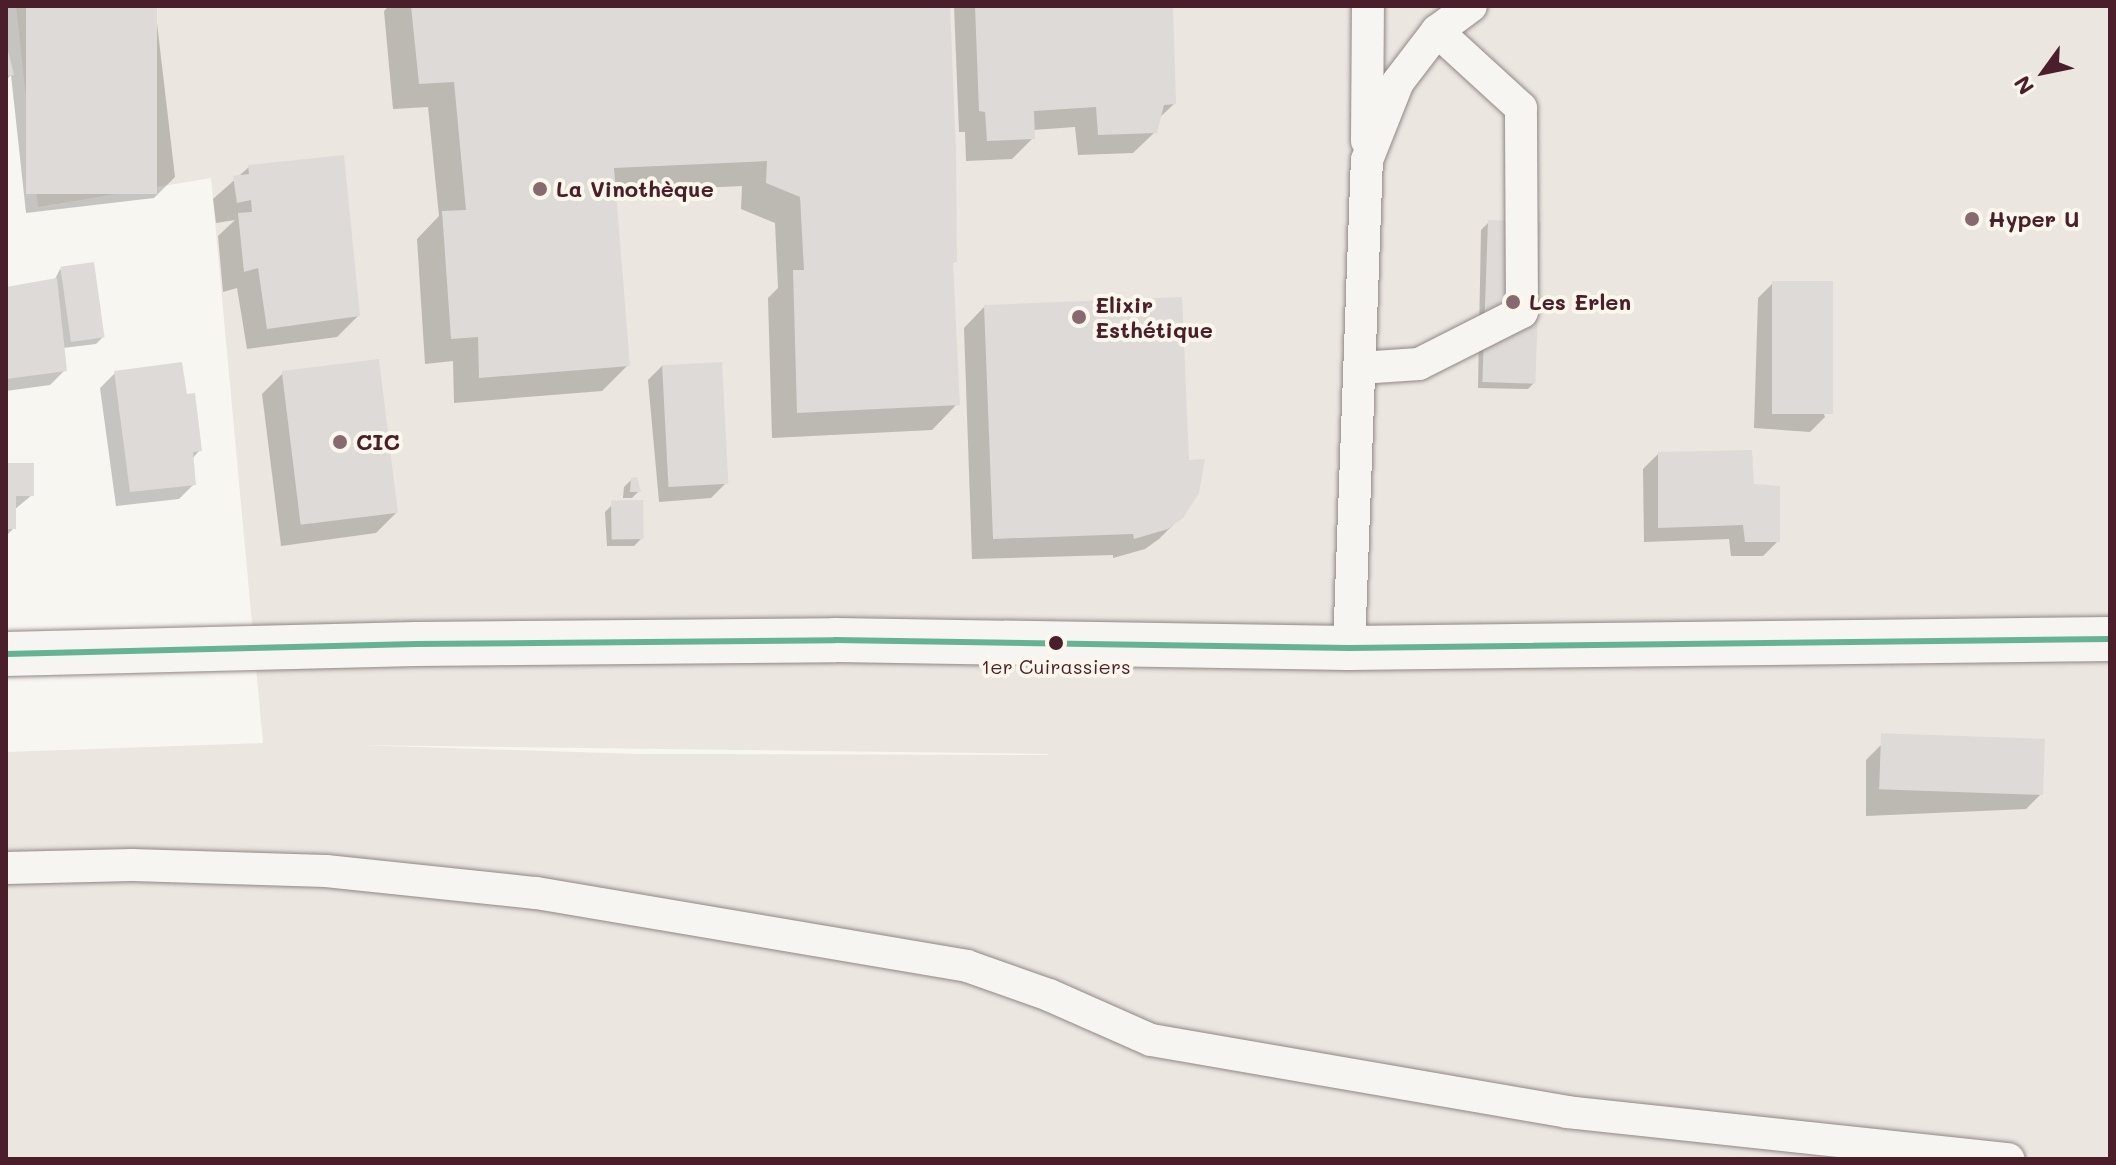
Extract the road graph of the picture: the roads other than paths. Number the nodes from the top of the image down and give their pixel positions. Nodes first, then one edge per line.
1 (1368, 6) edge
2 (1471, 6) edge
3 (1437, 31) junction
4 (1367, 160) junction
5 (1360, 368) junction
6 (2110, 639) edge
7 (1349, 648) junction
8 (6, 654) edge
9 (6, 868) edge
10 (2009, 1159) edge

1 - 4 lane
2 - 3 lane
3 - 4 lane
3 - 5 lane
4 - 5 lane
5 - 7 lane
6 - 7 main road
7 - 8 main road
9 - 10 lane

